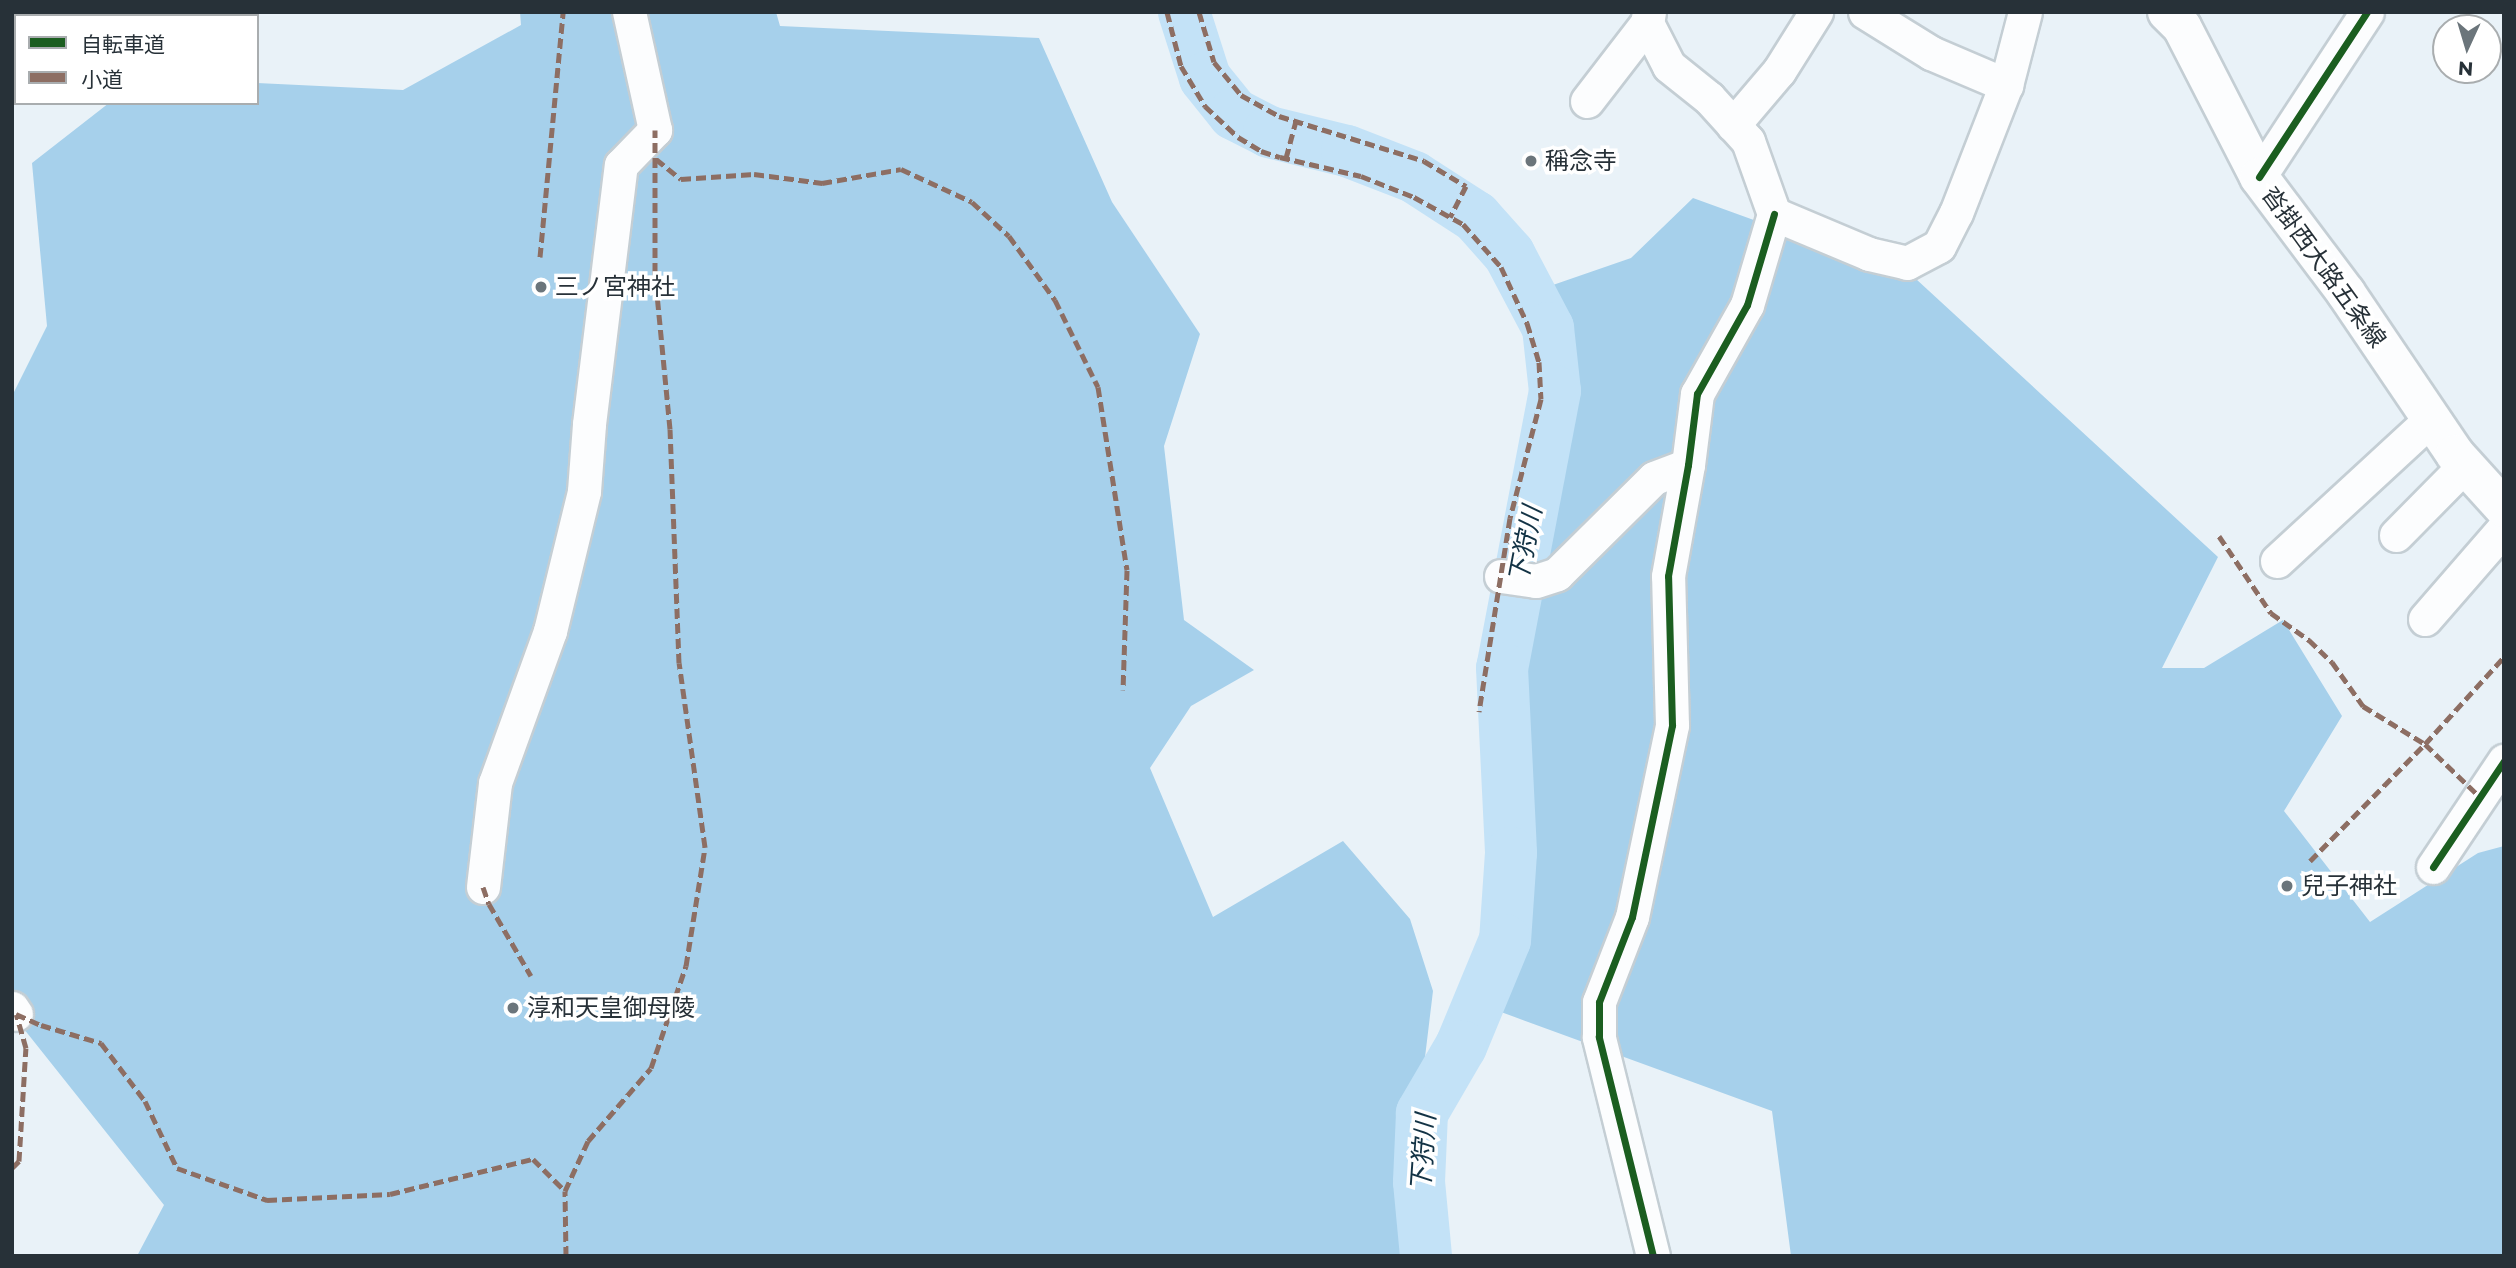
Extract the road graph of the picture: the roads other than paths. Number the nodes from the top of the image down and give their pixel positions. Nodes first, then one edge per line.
1 (629, 12) edge
2 (1816, 12) edge
3 (1865, 12) edge
4 (2025, 12) edge
5 (2167, 12) edge
6 (2367, 12) edge
7 (1648, 18) edge
8 (2006, 85) junction
9 (1587, 101) dead end
10 (1733, 125) junction
11 (2259, 177) junction
12 (1774, 214) junction
13 (2431, 419) junction
14 (1688, 465) junction
15 (2465, 465) junction
16 (2504, 508) edge
17 (2504, 528) edge
18 (2396, 535) dead end
19 (2277, 561) dead end
20 (1502, 576) dead end
21 (2425, 619) dead end
22 (2504, 761) edge
23 (2433, 867) dead end
24 (483, 887) dead end
25 (1653, 1256) edge

1 - 24 street
2 - 10 street
3 - 8 street
4 - 8 street
5 - 11 main road, 沓掛西大路五条線
6 - 11 street
7 - 9 street
7 - 10 street
8 - 12 street
10 - 12 street
11 - 13 main road, 沓掛西大路五条線
12 - 14 street
13 - 15 main road, 沓掛西大路五条線
13 - 19 street
14 - 20 street
14 - 25 street
15 - 16 main road, 沓掛西大路五条線
15 - 18 street
17 - 21 street
22 - 23 street

